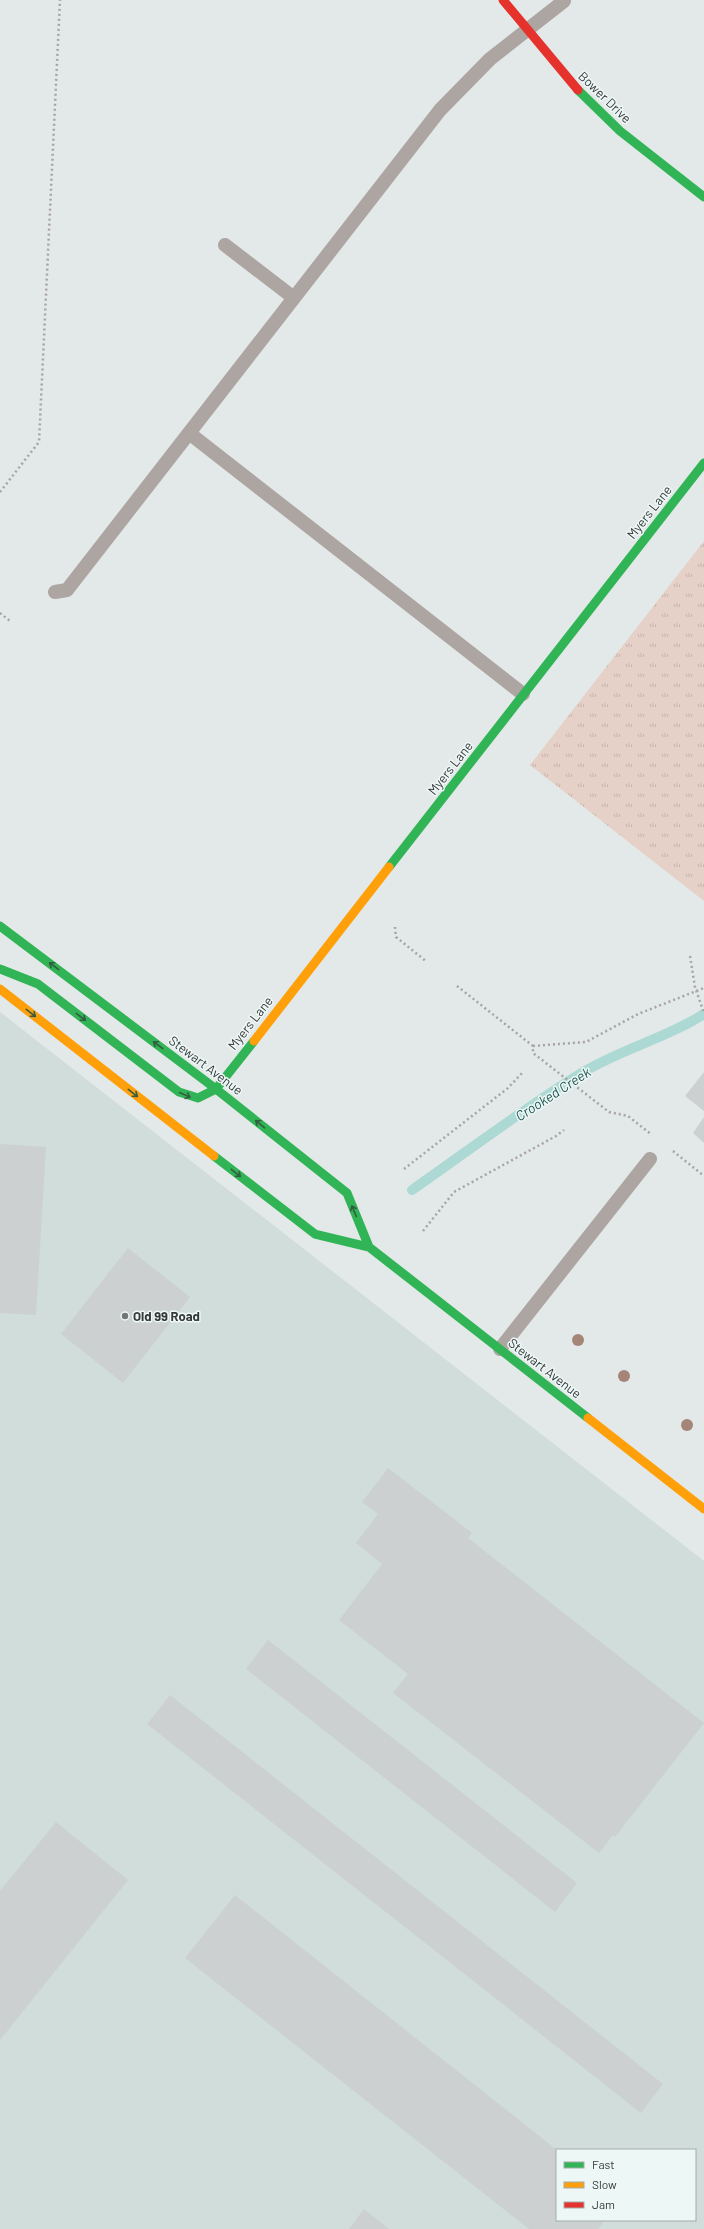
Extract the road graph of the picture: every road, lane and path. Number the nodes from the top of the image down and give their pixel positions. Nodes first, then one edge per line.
1 (60, 0) edge
2 (503, 0) edge
3 (564, 1) edge
4 (526, 30) junction
5 (704, 197) edge
6 (225, 245) dead end
7 (294, 298) junction
8 (189, 433) junction
9 (704, 463) edge
10 (0, 492) edge
11 (55, 592) dead end
12 (0, 614) edge
13 (10, 621) dead end
14 (523, 694) junction
15 (0, 926) edge
16 (395, 927) dead end
17 (690, 956) dead end
18 (427, 962) dead end
19 (0, 969) edge
20 (457, 986) dead end
21 (704, 988) edge
22 (0, 989) edge
23 (696, 991) junction
24 (704, 1013) edge
25 (533, 1046) junction
26 (523, 1072) dead end
27 (216, 1089) junction
28 (594, 1100) dead end
29 (564, 1130) dead end
30 (650, 1159) dead end
31 (404, 1169) dead end
32 (423, 1231) dead end
33 (370, 1247) junction
34 (500, 1349) junction
35 (704, 1509) edge

1 - 10 path
2 - 4 main road, Bower Drive
3 - 4 lane
4 - 5 main road, Bower Drive
4 - 7 lane
6 - 7 lane
7 - 8 lane
8 - 11 lane
8 - 14 lane
9 - 14 main road, Myers Lane
12 - 13 path
14 - 27 main road, Myers Lane
27 -> 15 main road, Stewart Avenue
16 - 18 path
17 - 23 path
19 -> 27 main road
20 - 25 path
21 - 23 path
22 -> 33 main road, Stewart Avenue
23 - 24 path
23 - 25 path
25 - 28 path
26 - 31 path
33 -> 27 main road, Stewart Avenue
29 - 32 path
30 - 34 lane
33 - 34 main road, Stewart Avenue
34 - 35 main road, Stewart Avenue

